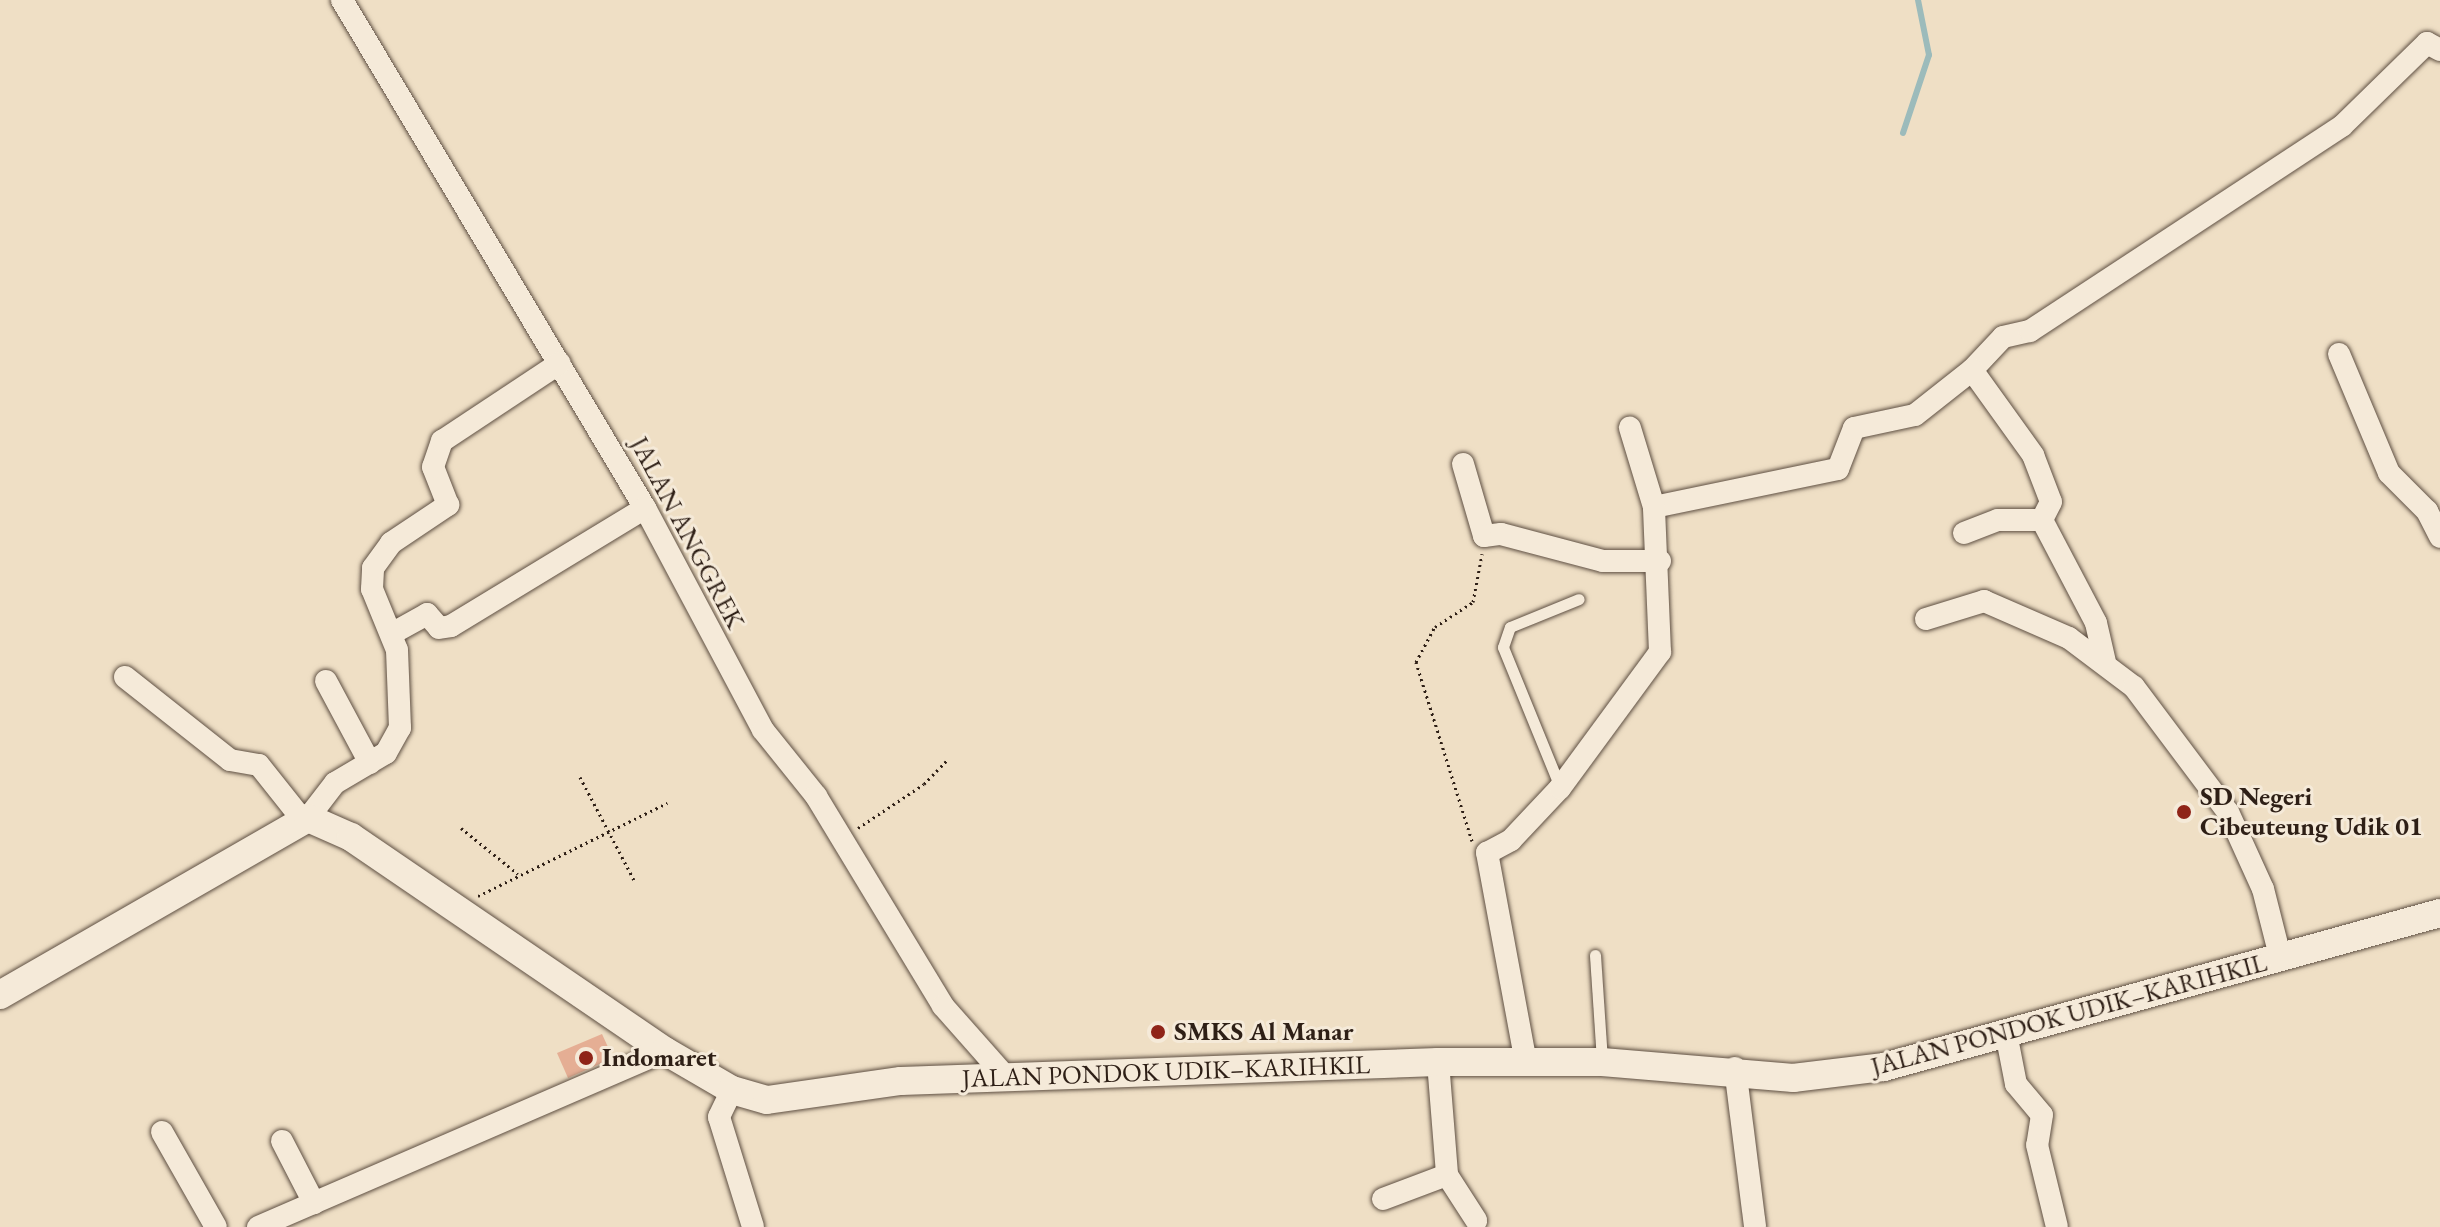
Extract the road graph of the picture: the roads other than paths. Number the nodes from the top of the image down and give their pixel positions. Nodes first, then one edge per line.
1 (342, 0) edge
2 (2440, 50) edge
3 (2339, 354) dead end
4 (560, 363) junction
5 (1972, 370) junction
6 (1630, 428) dead end
7 (1463, 464) dead end
8 (1654, 507) junction
9 (645, 508) junction
10 (2042, 520) junction
11 (1964, 533) dead end
12 (2440, 537) edge
13 (1660, 561) junction
14 (1579, 599) dead end
15 (1926, 619) dead end
16 (393, 633) junction
17 (2105, 661) junction
18 (125, 677) dead end
19 (326, 681) dead end
20 (370, 763) junction
21 (1560, 788) junction
22 (305, 819) junction
23 (2440, 913) edge
24 (1595, 955) dead end
25 (2281, 960) junction
26 (0, 995) edge
27 (2006, 1033) junction
28 (665, 1051) junction
29 (1438, 1062) junction
30 (1602, 1062) junction
31 (1526, 1063) junction
32 (1735, 1068) junction
33 (1005, 1076) junction
34 (732, 1090) junction
35 (162, 1132) dead end
36 (282, 1141) dead end
37 (1447, 1175) junction
38 (1383, 1199) dead end
39 (314, 1203) junction
40 (1476, 1220) dead end
41 (216, 1227) edge
42 (258, 1227) edge
43 (753, 1227) edge
44 (1755, 1227) edge
45 (2057, 1227) edge

1 - 4 street, JALAN ANGGREK
2 - 5 street
3 - 12 street
4 - 9 street, JALAN ANGGREK
4 - 16 street
5 - 8 street
5 - 10 street
6 - 8 street
7 - 13 street
8 - 13 street
9 - 16 street
9 - 33 street, JALAN ANGGREK
10 - 11 street
10 - 17 street
13 - 21 street
14 - 21 lane
15 - 17 street
16 - 20 street
17 - 25 street
18 - 22 street
19 - 20 street
20 - 22 street
21 - 31 street
22 - 26 street
22 - 28 street, JALAN PONDOK UDIK–KARIHKIL
23 - 25 street, JALAN PONDOK UDIK–KARIHKIL
24 - 30 lane
25 - 27 street, JALAN PONDOK UDIK–KARIHKIL
27 - 32 street, JALAN PONDOK UDIK–KARIHKIL
27 - 45 street
28 - 34 street, JALAN PONDOK UDIK–KARIHKIL
28 - 39 street
29 - 31 street, JALAN PONDOK UDIK–KARIHKIL
29 - 33 street, JALAN PONDOK UDIK–KARIHKIL
29 - 37 street
30 - 31 street, JALAN PONDOK UDIK–KARIHKIL
30 - 32 street, JALAN PONDOK UDIK–KARIHKIL
32 - 44 street
33 - 34 street, JALAN PONDOK UDIK–KARIHKIL
34 - 43 street
35 - 41 street
36 - 39 street
37 - 38 street
37 - 40 street
39 - 42 street

